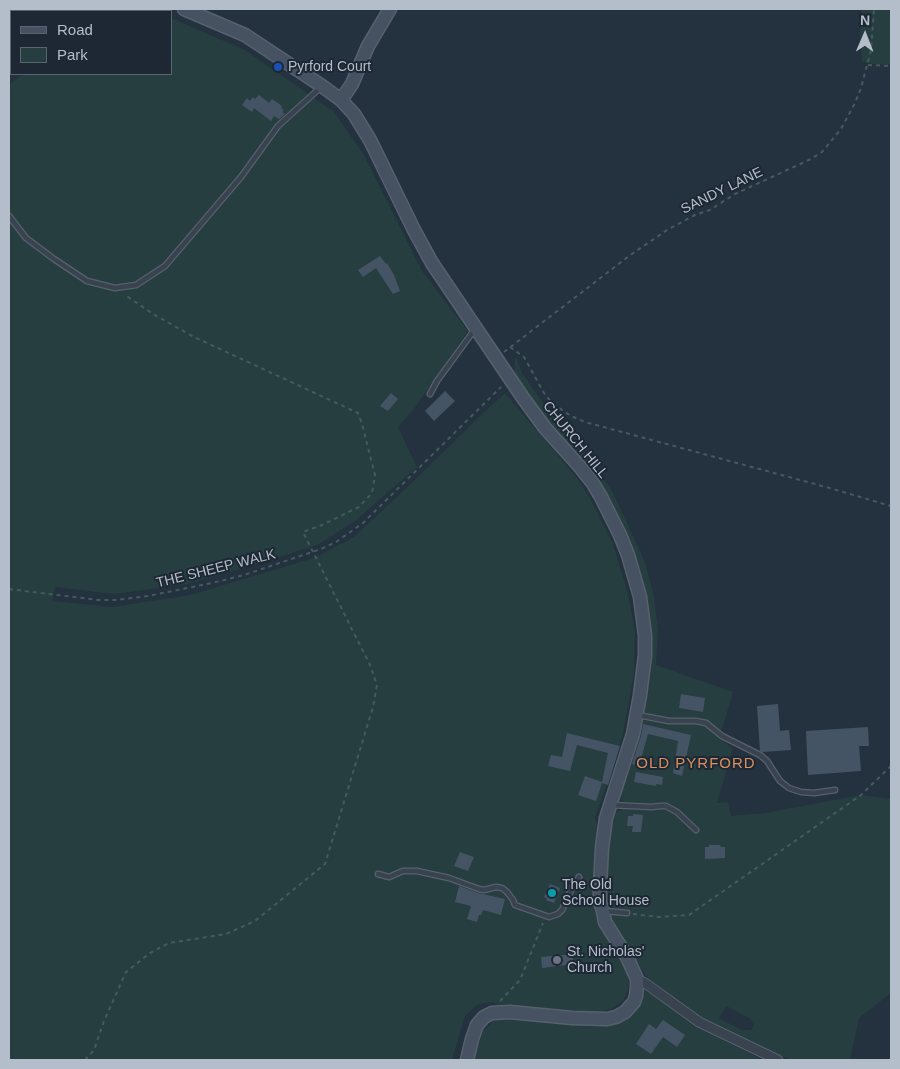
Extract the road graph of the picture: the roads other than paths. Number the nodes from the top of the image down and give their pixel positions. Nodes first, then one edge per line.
1 (184, 9) edge
2 (390, 9) edge
3 (322, 86) junction
4 (341, 100) junction
5 (9, 216) edge
6 (476, 328) junction
7 (430, 394) dead end
8 (637, 715) junction
9 (835, 790) dead end
10 (610, 805) junction
11 (696, 830) dead end
12 (378, 874) dead end
13 (579, 877) dead end
14 (603, 911) junction
15 (627, 913) road end
16 (637, 979) junction
17 (467, 1060) edge
18 (778, 1060) edge

1 - 3 main road, CHURCH HILL
2 - 4 main road
3 - 4 main road, CHURCH HILL
3 - 5 lane
4 - 6 main road, CHURCH HILL
6 - 7 lane
6 - 8 main road, CHURCH HILL
8 - 9 lane
8 - 10 main road, CHURCH HILL
10 - 11 lane
10 - 14 main road, CHURCH HILL
12 - 13 lane
14 - 15 lane
14 - 16 main road, CHURCH HILL
16 - 17 main road
16 - 18 street

